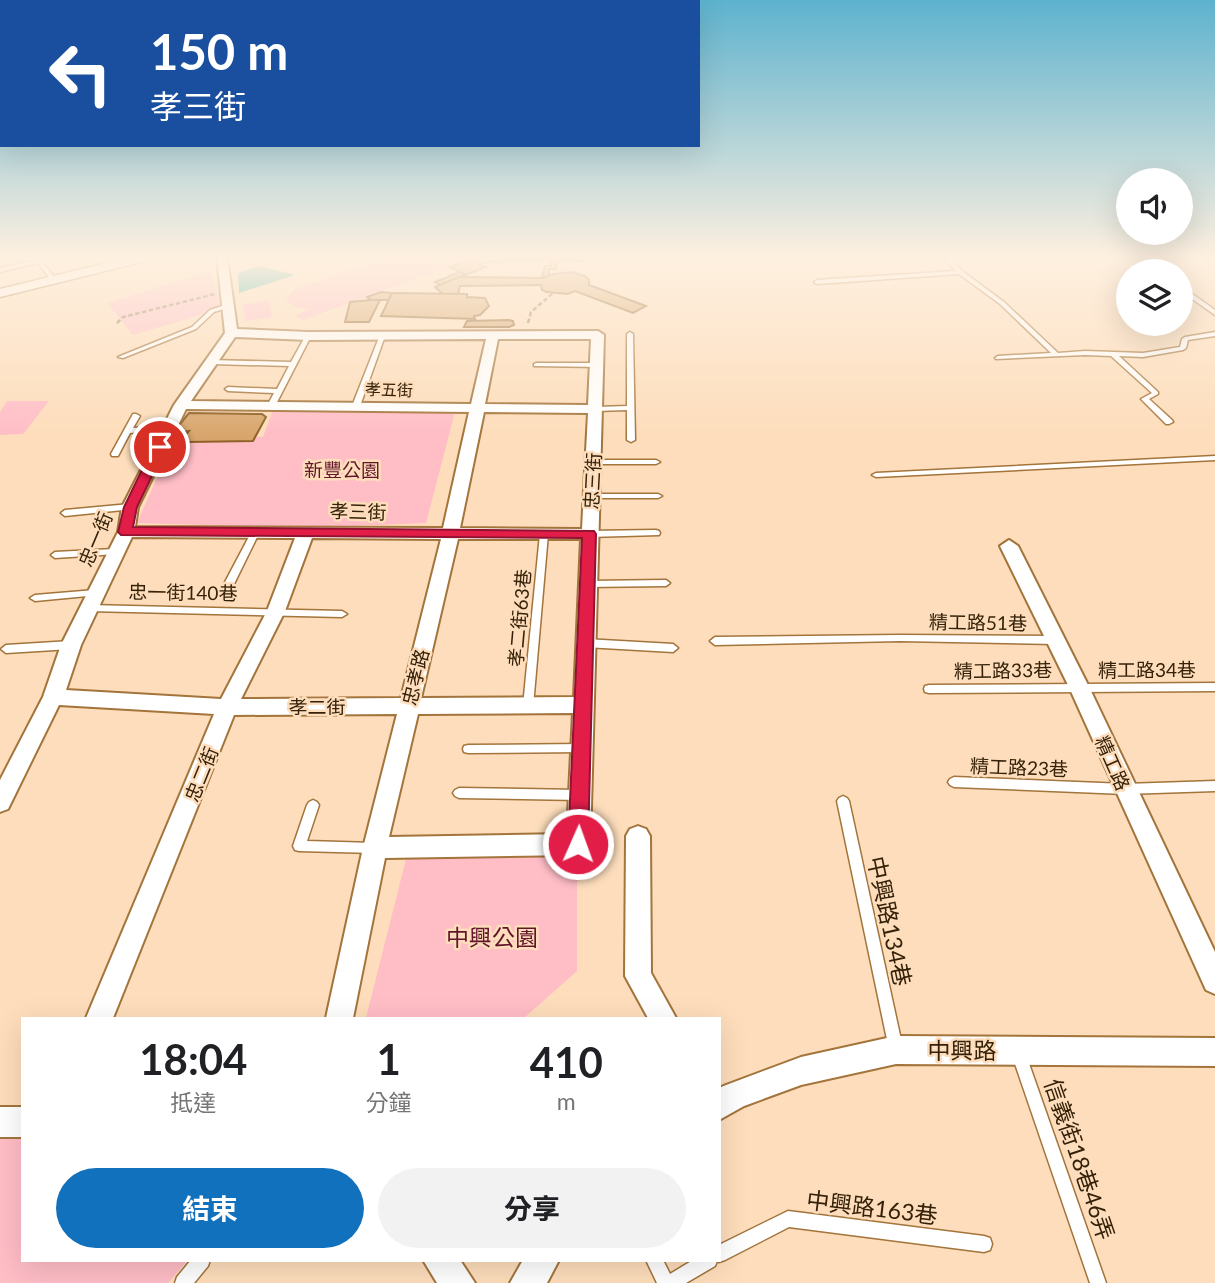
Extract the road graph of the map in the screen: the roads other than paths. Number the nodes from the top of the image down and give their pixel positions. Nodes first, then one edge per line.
1 (206, 317) edge
2 (229, 317) edge
3 (1016, 317) edge
4 (231, 333) junction
5 (631, 334) dead end
6 (1215, 334) edge
7 (382, 335) junction
8 (493, 335) junction
9 (308, 336) junction
10 (120, 344) dead end
11 (132, 354) junction
12 (1113, 354) junction
13 (1057, 355) junction
14 (121, 357) dead end
15 (998, 358) dead end
16 (211, 362) junction
17 (294, 364) junction
18 (536, 365) dead end
19 (599, 365) junction
20 (229, 389) dead end
21 (279, 391) junction
22 (181, 405) junction
23 (271, 406) junction
24 (356, 406) junction
25 (629, 408) junction
26 (476, 409) junction
27 (596, 409) junction
28 (136, 416) dead end
29 (1169, 422) dead end
30 (169, 427) junction
31 (129, 430) junction
32 (631, 440) dead end
33 (115, 454) dead end
34 (1215, 458) edge
35 (593, 462) junction
36 (656, 462) dead end
37 (876, 475) dead end
38 (591, 496) junction
39 (658, 496) dead end
40 (130, 507) junction
41 (65, 513) dead end
42 (256, 531) junction
43 (306, 531) junction
44 (125, 532) junction
45 (656, 533) dead end
46 (544, 534) junction
47 (589, 534) junction
48 (450, 535) junction
49 (1009, 546) dead end
50 (114, 552) junction
51 (55, 555) dead end
52 (666, 583) dead end
53 (229, 584) dead end
54 (587, 584) junction
55 (35, 598) dead end
56 (92, 601) junction
57 (276, 611) junction
58 (342, 614) dead end
59 (1055, 640) junction
60 (715, 641) dead end
61 (585, 643) junction
62 (71, 645) junction
63 (673, 648) dead end
64 (6, 649) dead end
65 (1079, 687) junction
66 (1215, 687) edge
67 (929, 689) dead end
68 (53, 697) junction
69 (408, 705) junction
70 (582, 705) junction
71 (528, 706) junction
72 (227, 707) junction
73 (468, 748) dead end
74 (582, 748) junction
75 (954, 782) dead end
76 (1215, 786) edge
77 (1125, 789) junction
78 (459, 793) dead end
79 (579, 794) junction
80 (0, 802) edge
81 (843, 802) dead end
82 (313, 805) dead end
83 (638, 836) dead end
84 (375, 848) junction
85 (1215, 981) edge
86 (100, 1017) edge
87 (340, 1017) edge
88 (662, 1017) edge
89 (896, 1050) junction
90 (1018, 1051) junction
91 (1215, 1052) edge
92 (721, 1104) edge
93 (0, 1122) edge
94 (21, 1122) edge
95 (984, 1244) dead end
96 (721, 1253) edge
97 (200, 1262) edge
98 (441, 1262) edge
99 (542, 1262) edge
100 (655, 1262) edge
101 (705, 1262) edge
102 (183, 1283) edge
103 (458, 1283) edge
104 (527, 1283) edge
105 (668, 1283) edge
106 (1098, 1283) edge

1 - 11 lane
2 - 4 street
3 - 13 lane
4 - 9 street
4 - 16 street, 忠一街
5 - 25 lane
6 - 12 lane
7 - 8 street
7 - 9 street
7 - 24 lane
8 - 19 street, 忠三街
8 - 26 street, 忠孝路
9 - 17 lane
10 - 11 lane
11 - 14 lane
12 - 13 lane
12 - 29 lane
13 - 15 lane
16 - 17 lane
16 - 22 street, 忠一街
17 - 21 lane
18 - 19 lane
19 - 27 street, 忠三街
20 - 21 lane
21 - 23 lane
22 - 23 street, 孝五街
22 - 30 street, 忠一街
23 - 24 street, 孝五街
24 - 26 street, 孝五街
25 - 27 lane
25 - 32 lane
26 - 27 street, 孝五街
26 - 48 street, 忠孝路
27 - 35 street, 忠三街
28 - 31 lane
30 - 31 lane
30 - 40 street, 忠一街
31 - 33 lane
34 - 37 lane
35 - 36 lane
35 - 38 street, 忠三街
38 - 39 lane
38 - 47 street, 忠三街
40 - 41 lane
40 - 44 street, 忠一街
42 - 43 street, 孝三街
42 - 44 street, 孝三街
42 - 53 lane
43 - 48 street, 孝三街
43 - 57 street, 忠二街
44 - 50 street, 忠一街
45 - 47 lane
46 - 47 street, 孝三街
46 - 48 street, 孝三街
46 - 71 lane, 孝二街63巷
47 - 54 street, 忠三街
48 - 69 street, 忠孝路
49 - 59 street, 精工路
50 - 51 lane
50 - 56 street, 忠一街
52 - 54 lane
54 - 61 street, 忠三街
55 - 56 lane, 忠一街140巷
56 - 57 lane, 忠一街140巷
56 - 62 street, 忠一街
57 - 58 lane, 忠一街140巷
57 - 72 street, 忠二街
59 - 60 lane, 精工路51巷
59 - 65 street, 精工路
61 - 63 lane
61 - 70 street, 忠三街
62 - 64 lane
62 - 68 street, 忠一街
65 - 66 lane, 精工路34巷
65 - 67 lane, 精工路33巷
65 - 77 street, 精工路
68 - 72 street, 孝二街
68 - 80 street, 忠一街
69 - 71 street, 孝二街
69 - 72 street, 孝二街
69 - 84 street, 忠孝路
70 - 71 street, 孝二街
70 - 74 street, 忠三街
72 - 86 street, 忠二街
73 - 74 lane
74 - 79 street, 忠三街
75 - 77 lane, 精工路23巷
76 - 77 lane, 精工路23巷
77 - 85 street, 精工路
78 - 79 lane
79 - 84 street, 忠三街
81 - 89 lane, 中興路134巷
82 - 84 lane
83 - 88 street
84 - 87 street, 忠孝路
89 - 90 street, 中興路
89 - 92 street, 中興路
90 - 91 street, 中興路
90 - 106 lane, 信義街18巷46弄
93 - 94 street
95 - 96 lane, 中興路163巷
97 - 102 lane
98 - 103 street
99 - 104 street
100 - 105 lane
101 - 105 lane

